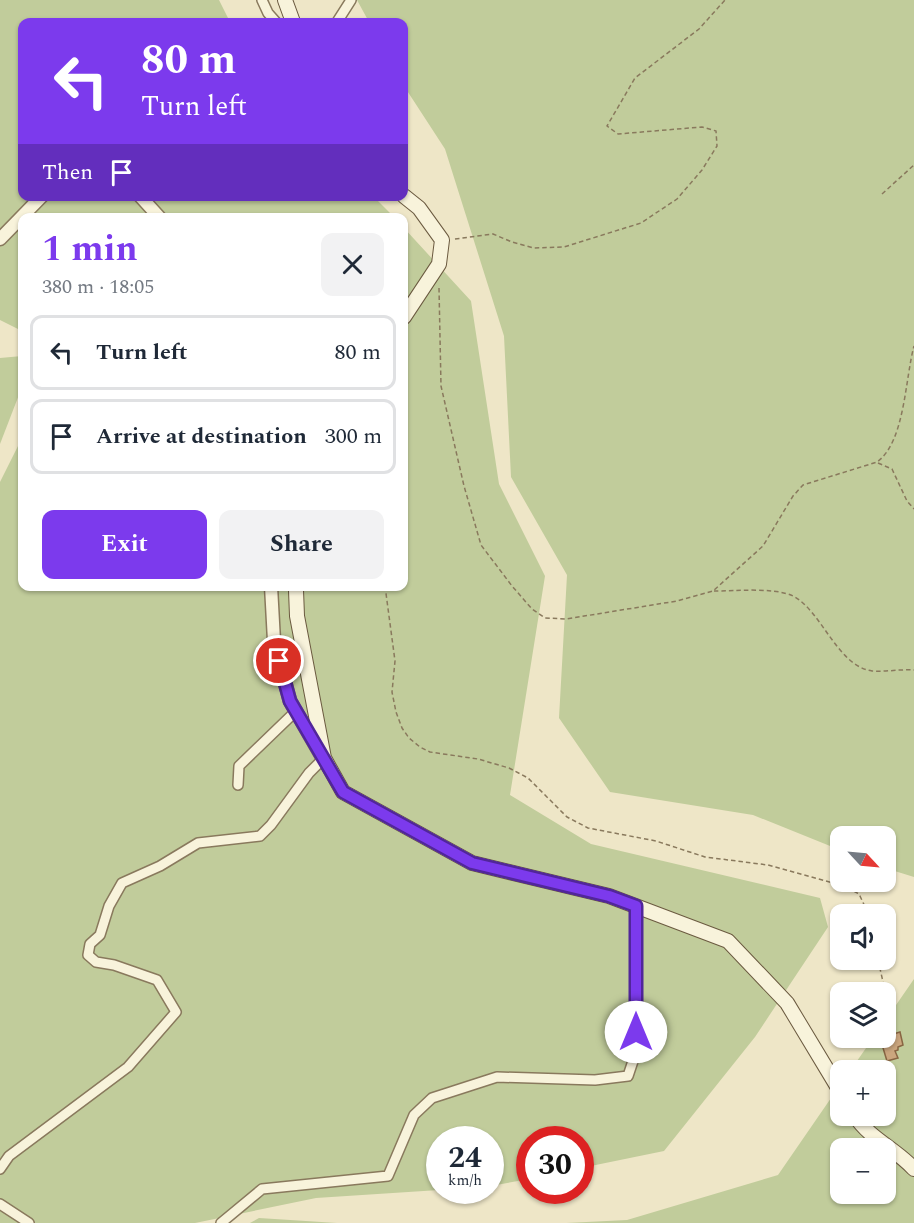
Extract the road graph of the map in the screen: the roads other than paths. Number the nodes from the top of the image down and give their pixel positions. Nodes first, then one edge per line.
1 (262, 0) edge
2 (285, 0) edge
3 (351, 0) edge
4 (272, 18) edge
5 (292, 18) edge
6 (340, 18) edge
7 (408, 199) edge
8 (37, 201) edge
9 (145, 201) edge
10 (25, 213) edge
11 (155, 213) edge
12 (18, 221) edge
13 (0, 239) edge
14 (408, 311) edge
15 (271, 591) edge
16 (296, 591) edge
17 (296, 711) junction
18 (324, 758) junction
19 (238, 785) dead end
20 (636, 906) junction
21 (830, 1074) edge
22 (862, 1126) edge
23 (0, 1169) edge
24 (914, 1169) edge
25 (0, 1204) edge
26 (29, 1223) edge
27 (221, 1223) edge

1 - 4 street
2 - 5 main road
3 - 6 street
7 - 14 main road
8 - 10 street
9 - 11 street
12 - 13 street
15 - 17 street
16 - 18 main road
17 - 18 street
17 - 19 street
18 - 20 main road
18 - 23 street
20 - 21 main road
20 - 27 street
22 - 24 main road
25 - 26 street

